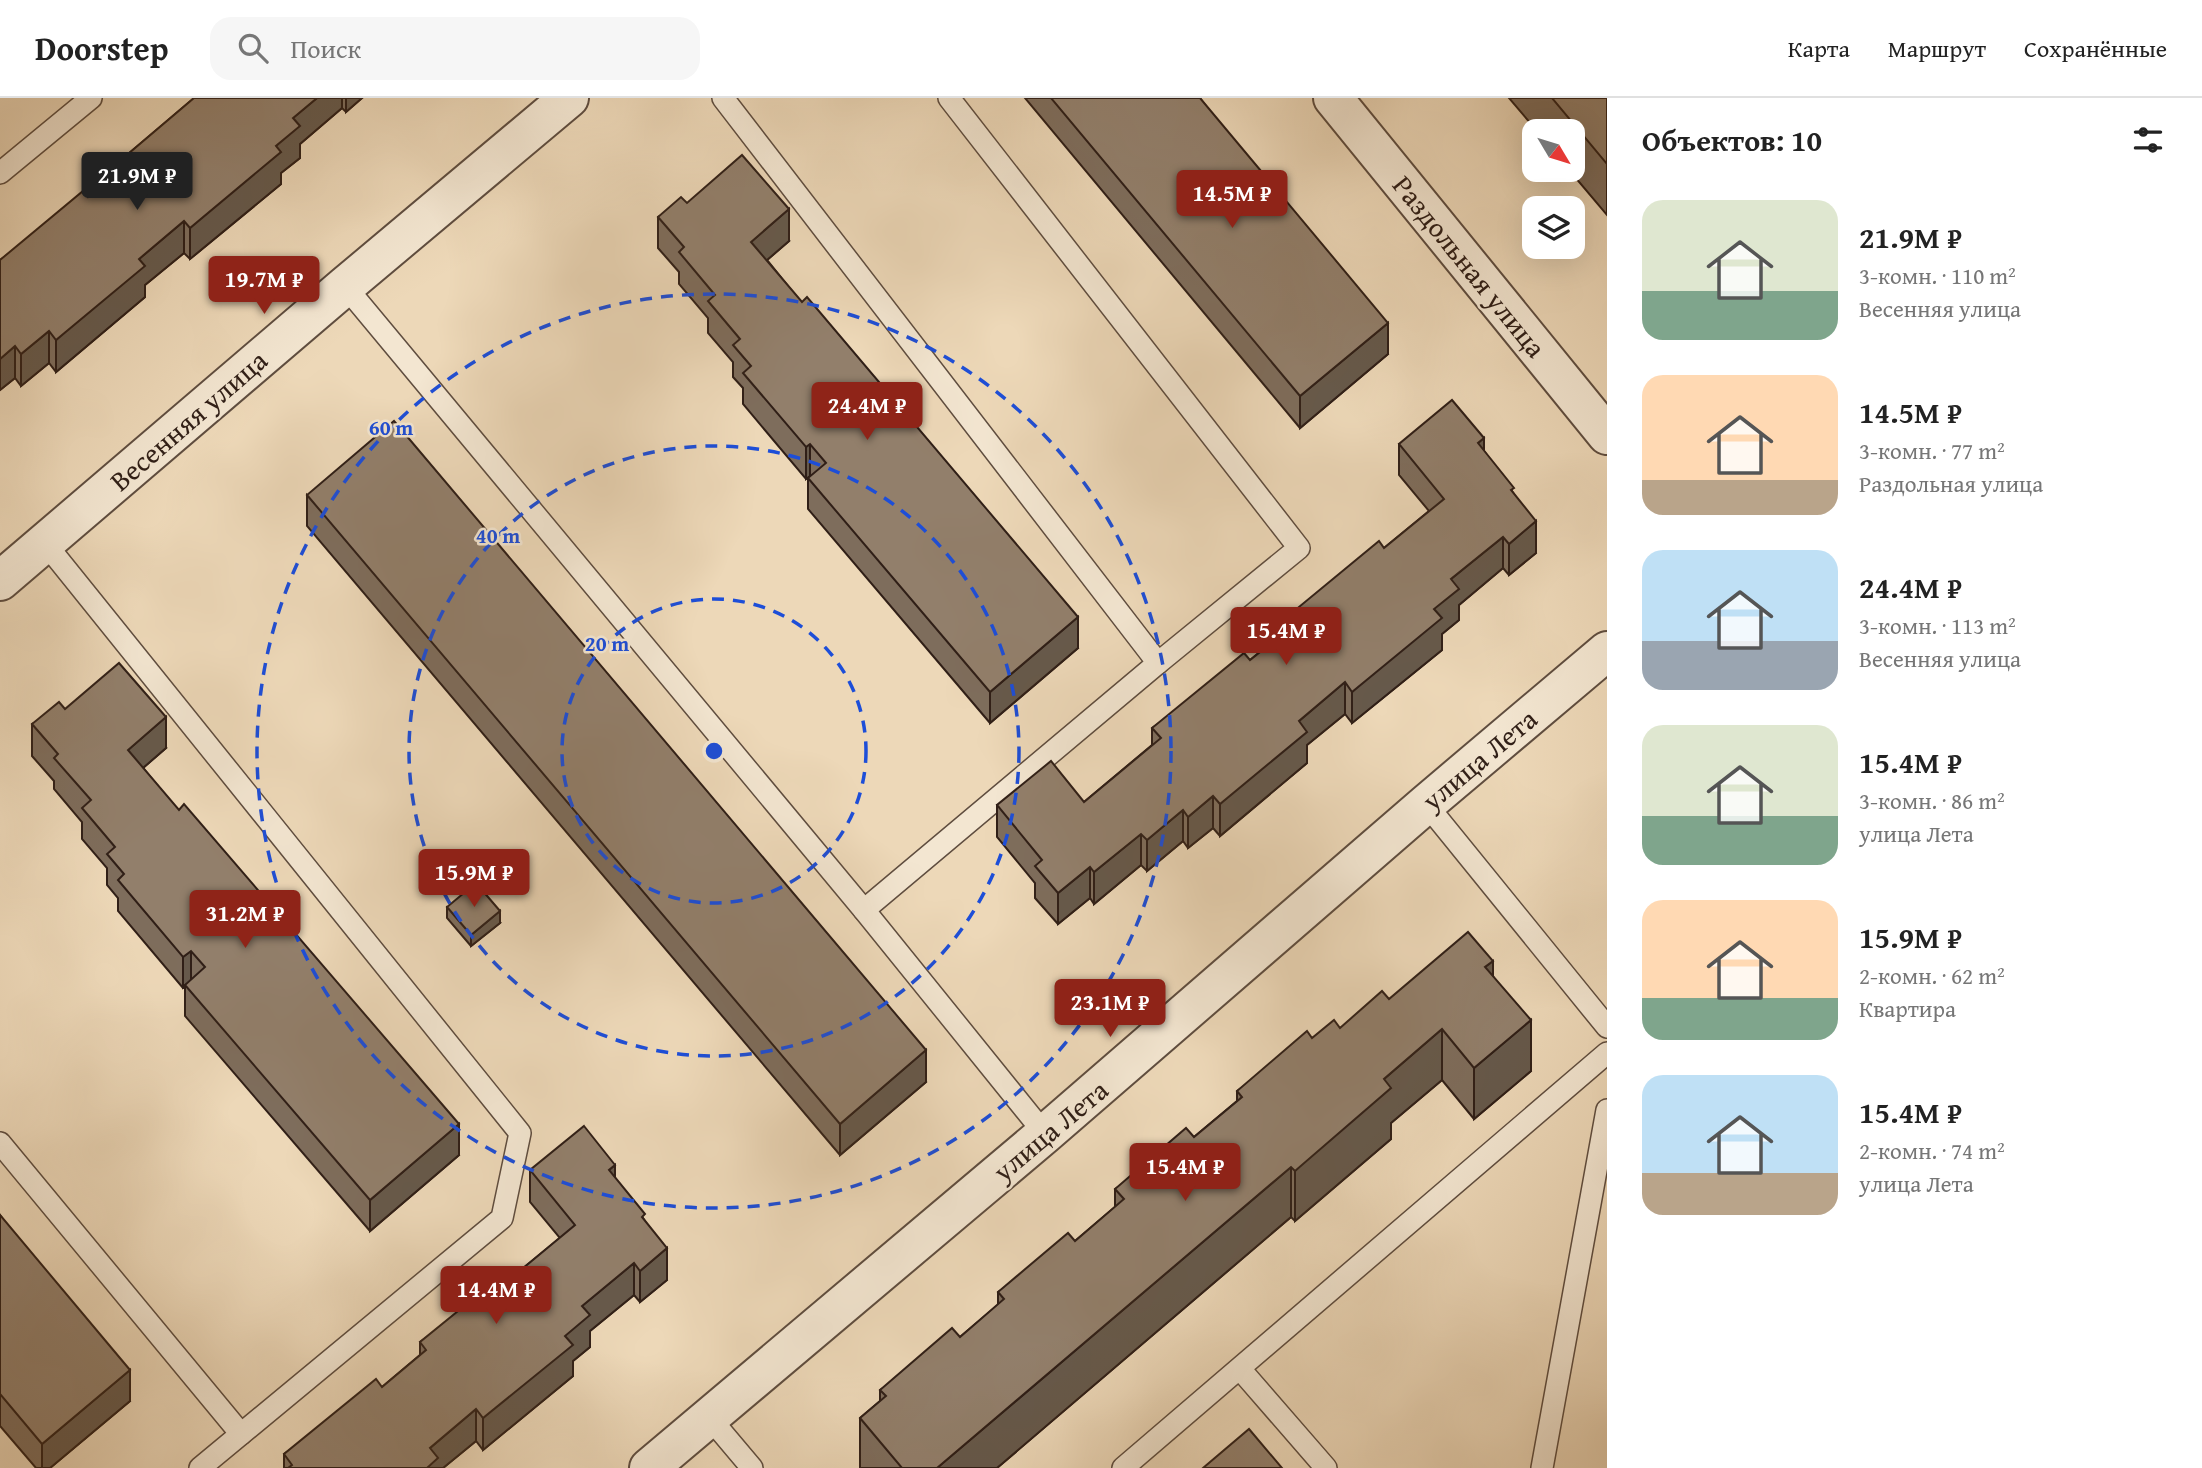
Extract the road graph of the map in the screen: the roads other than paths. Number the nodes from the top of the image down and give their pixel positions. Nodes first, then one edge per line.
1 (91, 98) edge
2 (569, 98) edge
3 (723, 98) edge
4 (948, 98) edge
5 (1333, 98) edge
6 (0, 173) edge
7 (345, 286) junction
8 (1607, 435) edge
9 (45, 543) junction
10 (0, 581) edge
11 (1607, 651) edge
12 (1158, 663) junction
13 (1426, 804) junction
14 (863, 910) junction
15 (1607, 1027) edge
16 (1607, 1054) edge
17 (1607, 1110) edge
18 (1045, 1134) junction
19 (0, 1143) edge
20 (1240, 1369) junction
21 (709, 1417) junction
22 (241, 1434) junction
23 (200, 1468) edge
24 (649, 1468) edge
25 (752, 1468) edge
26 (1123, 1468) edge
27 (1326, 1468) edge
28 (1542, 1468) edge

1 - 6 lane
2 - 7 street, Весенняя улица
3 - 12 lane
4 - 12 lane
5 - 8 street, Раздольная улица
7 - 9 street, Весенняя улица
7 - 14 lane
9 - 10 street, Весенняя улица
9 - 22 lane
11 - 13 street, улица Лета
12 - 14 lane
13 - 15 lane
13 - 18 street, улица Лета
14 - 18 lane
16 - 20 lane
17 - 28 lane
18 - 21 street, улица Лета
19 - 22 lane
20 - 26 lane
20 - 27 lane
21 - 24 street, улица Лета
21 - 25 lane
22 - 23 lane

